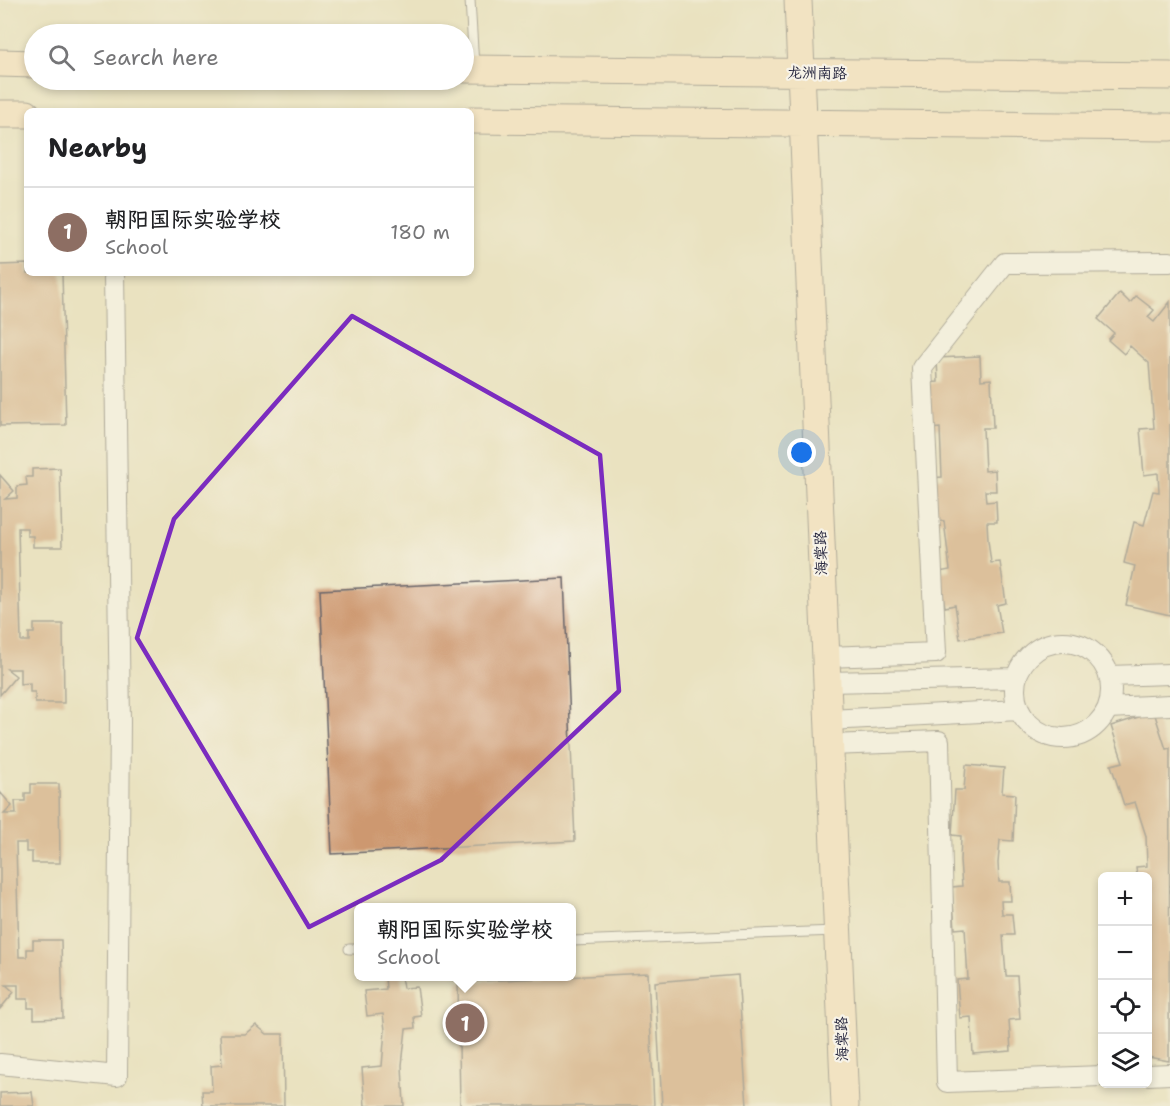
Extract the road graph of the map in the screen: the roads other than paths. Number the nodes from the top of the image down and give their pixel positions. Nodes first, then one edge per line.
1 (470, 0) edge
2 (798, 0) edge
3 (470, 24) edge
4 (0, 63) edge
5 (24, 64) edge
6 (474, 69) edge
7 (801, 72) junction
8 (1170, 76) edge
9 (0, 114) edge
10 (24, 114) edge
11 (474, 120) edge
12 (803, 124) junction
13 (1170, 127) edge
14 (1170, 262) edge
15 (114, 276) edge
16 (936, 653) junction
17 (826, 670) junction
18 (1170, 674) edge
19 (1109, 676) junction
20 (1016, 678) junction
21 (937, 680) junction
22 (1170, 705) edge
23 (1108, 708) junction
24 (1019, 710) junction
25 (938, 714) junction
26 (829, 732) junction
27 (939, 741) junction
28 (838, 931) junction
29 (576, 941) edge
30 (0, 1064) edge
31 (1170, 1074) edge
32 (1152, 1075) edge
33 (1098, 1076) edge
34 (845, 1106) edge

1 - 3 lane
2 - 7 main road, 海棠路
4 - 5 main road
6 - 7 main road, 龙洲南路
7 - 8 main road, 龙洲南路
7 - 12 main road, 海棠路
9 - 10 main road
11 - 12 main road
12 - 13 main road
12 - 17 main road, 海棠路
14 - 16 street
15 - 30 street
16 - 17 street
16 - 21 street
17 - 21 street
17 - 26 main road, 海棠路
18 - 19 street
19 - 20 street
19 - 23 street
20 - 21 street
20 - 24 street
21 - 25 street
22 - 23 street
23 - 24 street
24 - 25 street
25 - 26 street
25 - 27 street
26 - 27 street
26 - 28 main road, 海棠路
27 - 33 street
28 - 29 lane
28 - 34 main road, 海棠路
31 - 32 street

